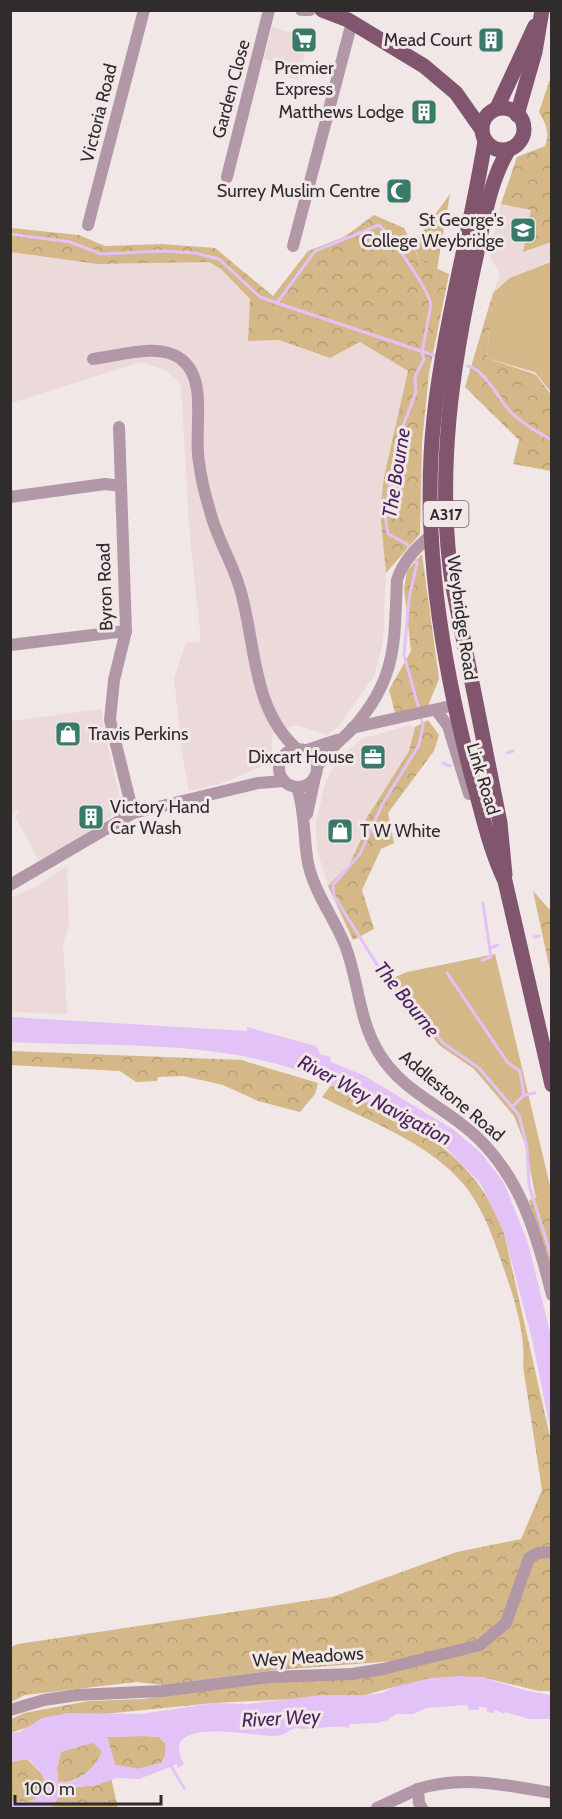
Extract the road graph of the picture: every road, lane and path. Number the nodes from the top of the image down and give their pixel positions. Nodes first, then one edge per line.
1 (144, 10) edge
2 (269, 10) edge
3 (301, 10) edge
4 (310, 10) edge
5 (322, 10) edge
6 (542, 10) edge
7 (346, 18) edge
8 (461, 99) junction
9 (493, 110) junction
10 (517, 115) junction
11 (484, 135) junction
12 (509, 149) junction
13 (227, 177) dead end
14 (88, 225) dead end
15 (293, 246) dead end
16 (93, 359) dead end
17 (119, 426) dead end
18 (121, 486) junction
19 (10, 497) edge
20 (431, 535) junction
21 (452, 582) junction
22 (126, 631) junction
23 (10, 645) edge
24 (455, 705) junction
25 (425, 712) junction
26 (352, 729) junction
27 (279, 730) junction
28 (338, 740) junction
29 (301, 750) junction
30 (282, 762) junction
31 (316, 772) junction
32 (284, 781) junction
33 (258, 783) junction
34 (297, 787) junction
35 (133, 813) junction
36 (305, 820) junction
37 (495, 859) junction
38 (505, 881) junction
39 (10, 885) edge
40 (552, 1086) edge
41 (552, 1295) edge
42 (552, 1552) edge
43 (10, 1710) edge
44 (418, 1789) junction
45 (552, 1792) edge
46 (377, 1809) edge
47 (422, 1809) edge

1 - 14 street, Victoria Road
2 - 13 street, Garden Close
3 - 4 street
5 - 7 main road
6 - 9 main road
6 - 10 main road
7 - 8 main road
7 - 15 street
8 - 9 main road
8 - 11 main road
9 - 10 main road
9 - 11 main road
10 - 12 main road
11 - 12 main road
11 - 20 main road, Weybridge Road / A317
12 - 21 main road, Weybridge Road / A317
16 - 27 street
17 - 18 street, Byron Road
18 - 19 street
18 - 22 street, Byron Road
20 - 24 main road, Weybridge Road / A317
20 - 26 street, Addlestone Road
21 - 24 main road
21 - 38 main road, Weybridge Road / A317
22 - 23 street
22 - 35 street, Byron Road
24 - 25 street
24 - 37 main road, Weybridge Road / A317
25 - 26 street
25 - 37 street, Link Road
26 - 28 street, Addlestone Road
27 - 29 street
27 - 30 street
28 - 29 street, Addlestone Road
28 - 31 street, Addlestone Road
29 - 30 street
29 - 31 street
30 - 32 street
30 - 33 street
31 - 34 street
31 - 36 street, Addlestone Road
32 - 33 street
32 - 34 street
33 - 35 street
34 - 36 street, Addlestone Road
35 - 39 street
36 - 41 street, Addlestone Road
37 - 38 main road, Weybridge Road / A317
38 - 40 main road, Weybridge Road / A317
42 - 43 street, Wey Meadows
44 - 45 street
44 - 46 street
44 - 47 street

